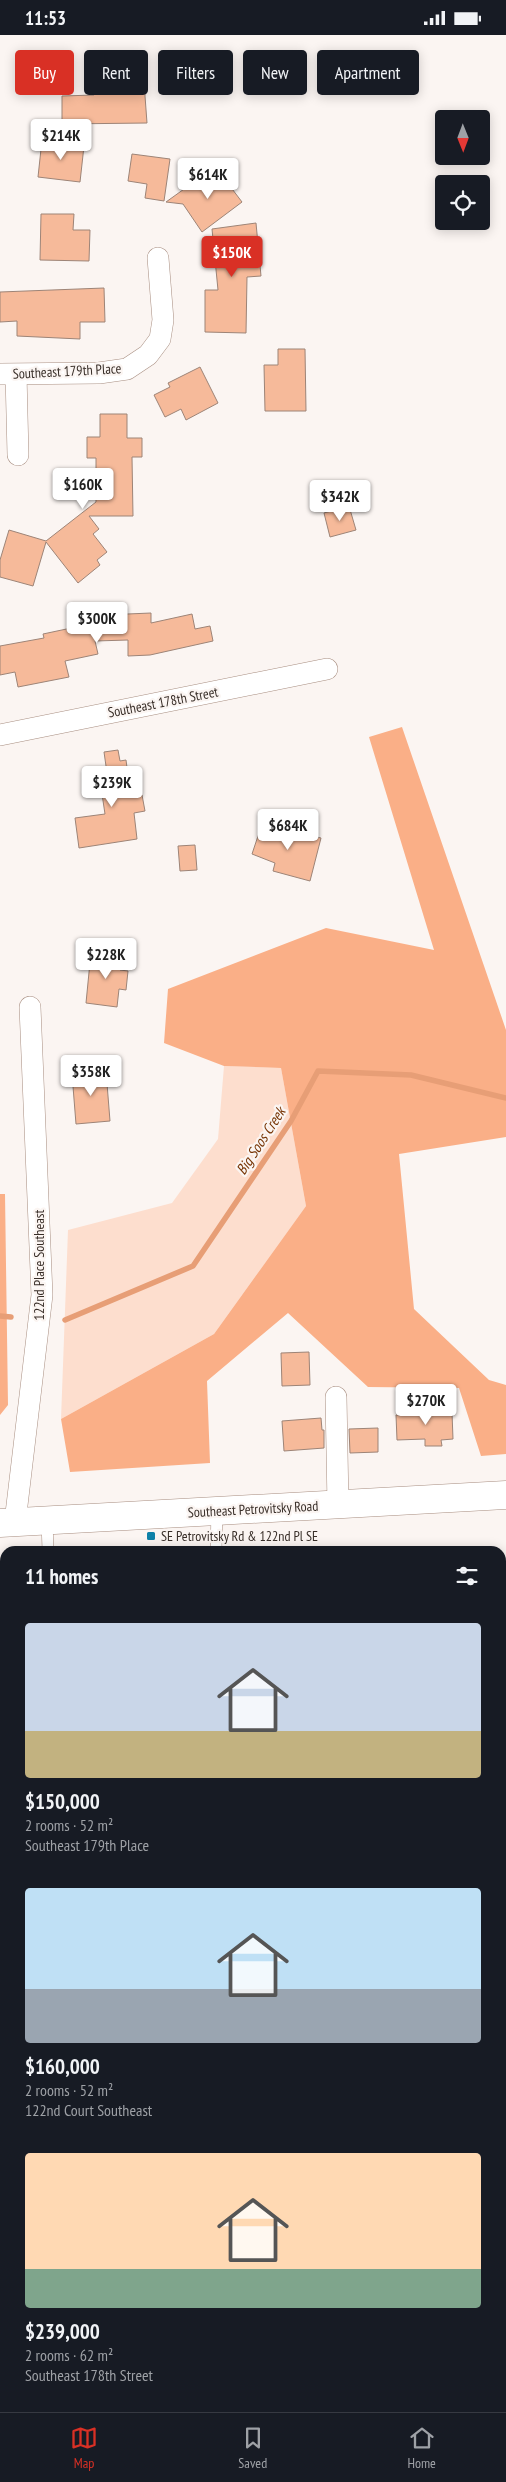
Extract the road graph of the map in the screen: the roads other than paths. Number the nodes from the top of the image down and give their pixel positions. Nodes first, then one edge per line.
1 (158, 258) dead end
2 (8, 374) edge
3 (18, 455) dead end
4 (327, 669) dead end
5 (0, 735) edge
6 (30, 1007) dead end
7 (336, 1397) dead end
8 (506, 1495) edge
9 (338, 1505) junction
10 (217, 1511) junction
11 (47, 1520) junction
12 (7, 1523) edge
13 (48, 1546) edge
14 (216, 1546) edge

1 - 2 street, Southeast 179th Place
2 - 3 street
4 - 5 street, Southeast 178th Street
6 - 12 street, 122nd Place Southeast
7 - 9 street
8 - 9 main road, Southeast Petrovitsky Road
9 - 10 main road, Southeast Petrovitsky Road
10 - 11 main road, Southeast Petrovitsky Road
10 - 14 lane
11 - 12 main road, Southeast Petrovitsky Road
11 - 13 lane

